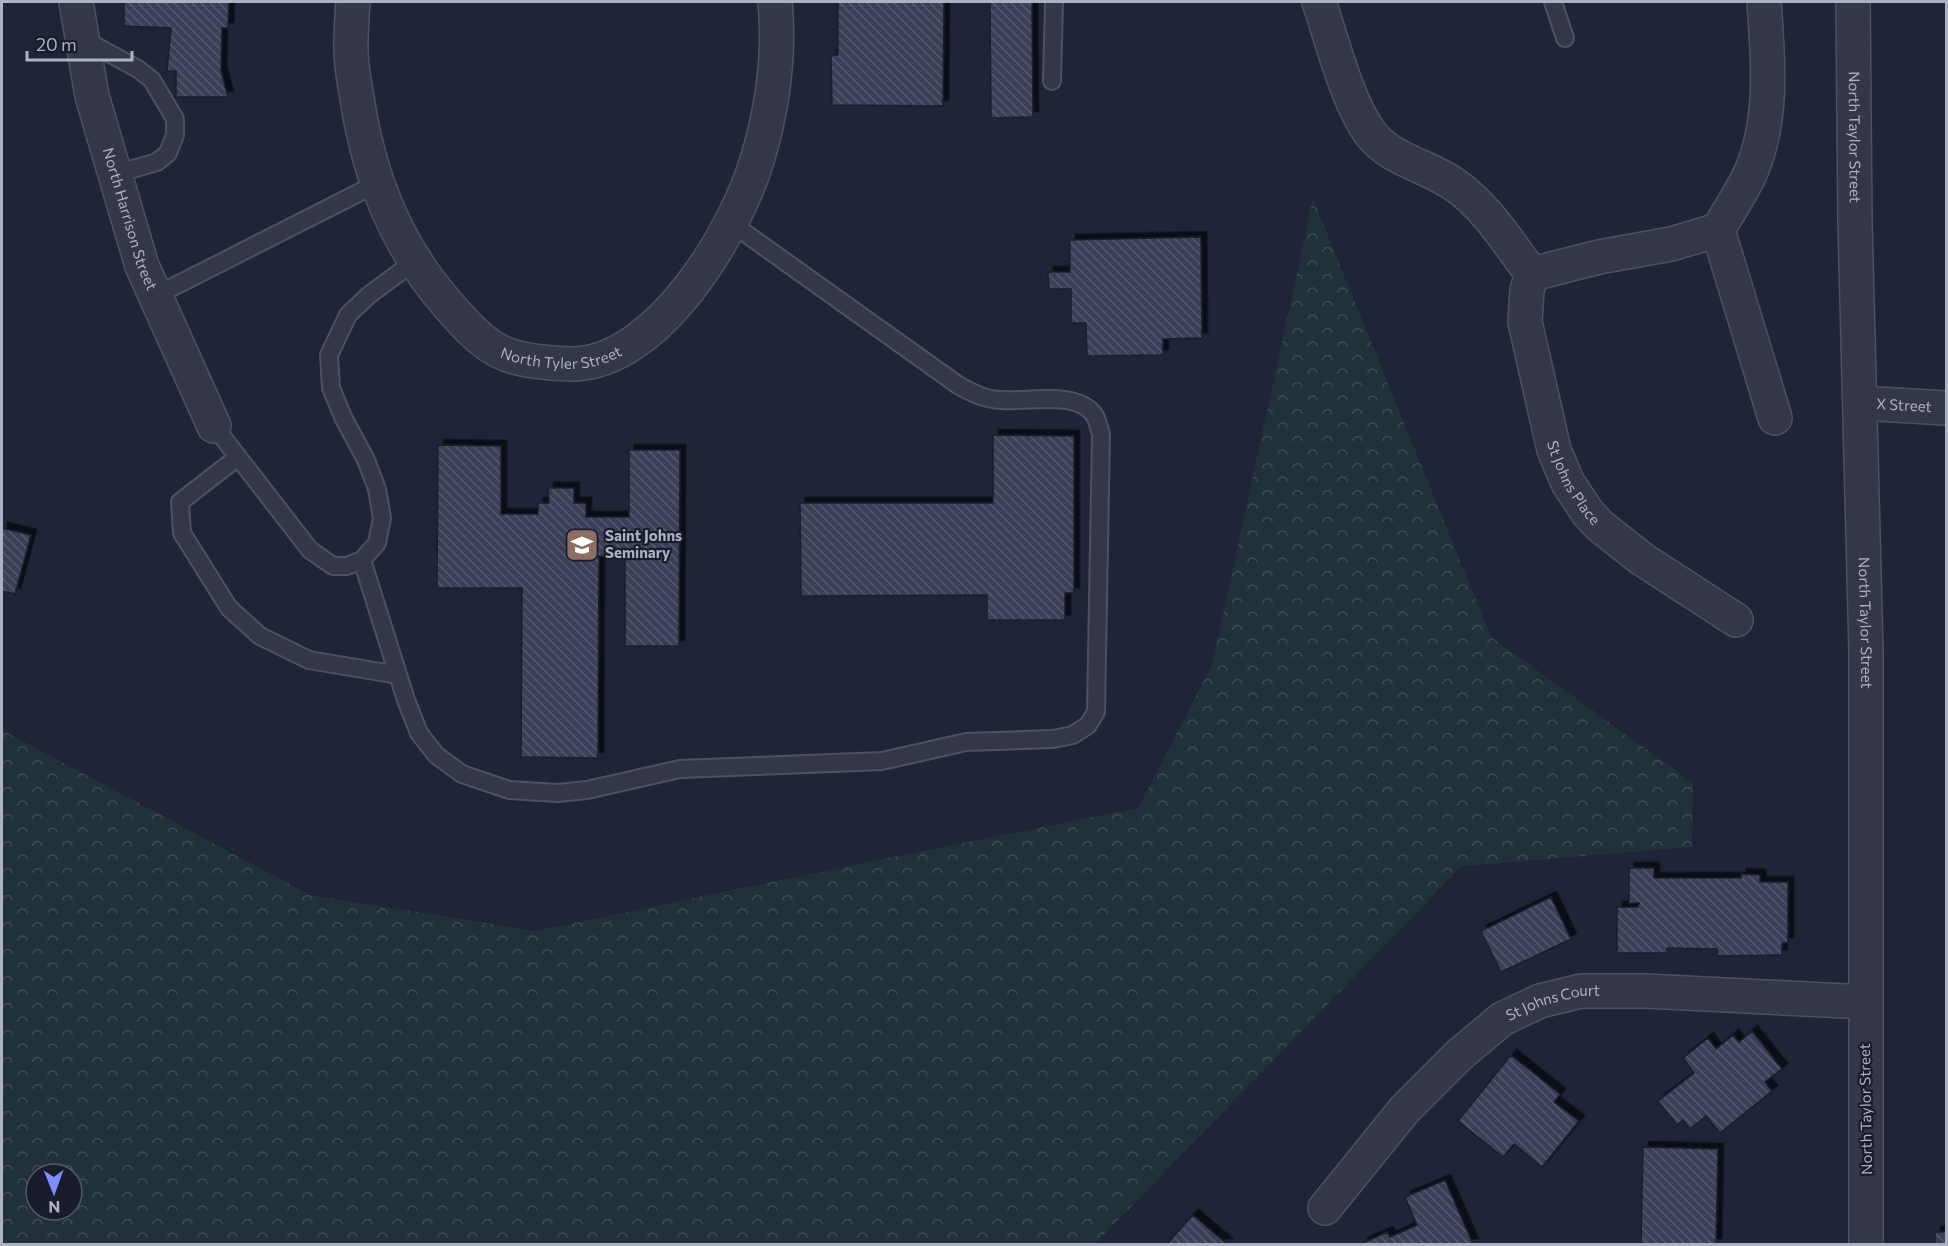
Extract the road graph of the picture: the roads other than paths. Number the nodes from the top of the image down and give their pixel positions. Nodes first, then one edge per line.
1 (76, 2) edge
2 (353, 2) edge
3 (775, 2) edge
4 (1054, 2) edge
5 (1319, 2) edge
6 (1553, 2) edge
7 (1764, 2) edge
8 (1853, 2) edge
9 (1565, 38) dead end
10 (83, 39) junction
11 (1052, 81) dead end
12 (115, 174) junction
13 (376, 184) junction
14 (730, 223) junction
15 (1718, 230) junction
16 (415, 261) junction
17 (1532, 274) junction
18 (155, 296) junction
19 (1860, 403) junction
20 (1947, 408) edge
21 (1776, 418) dead end
22 (214, 426) joint
23 (238, 457) junction
24 (362, 560) junction
25 (1736, 620) dead end
26 (398, 675) junction
27 (1865, 1002) junction
28 (1325, 1208) dead end
29 (1866, 1245) edge

1 - 10 street, North Harrison Street
2 - 13 street, North Tyler Street
3 - 14 street, North Tyler Street
4 - 11 lane
5 - 17 street
6 - 9 lane
7 - 15 street
8 - 19 street, North Taylor Street
10 - 12 street, North Harrison Street
10 - 12 lane
12 - 18 street, North Harrison Street
13 - 16 street, North Tyler Street
13 - 18 lane
14 - 16 street, North Tyler Street
14 - 26 lane
15 - 17 street
15 - 21 street
16 - 24 lane
17 - 25 street, St Johns Place
18 - 22 street, North Harrison Street
19 - 20 street, X Street
19 - 27 street, North Taylor Street
22 - 23 lane
23 - 24 lane
23 - 26 lane
24 - 26 lane
27 - 28 street, St Johns Court
27 - 29 street, North Taylor Street

